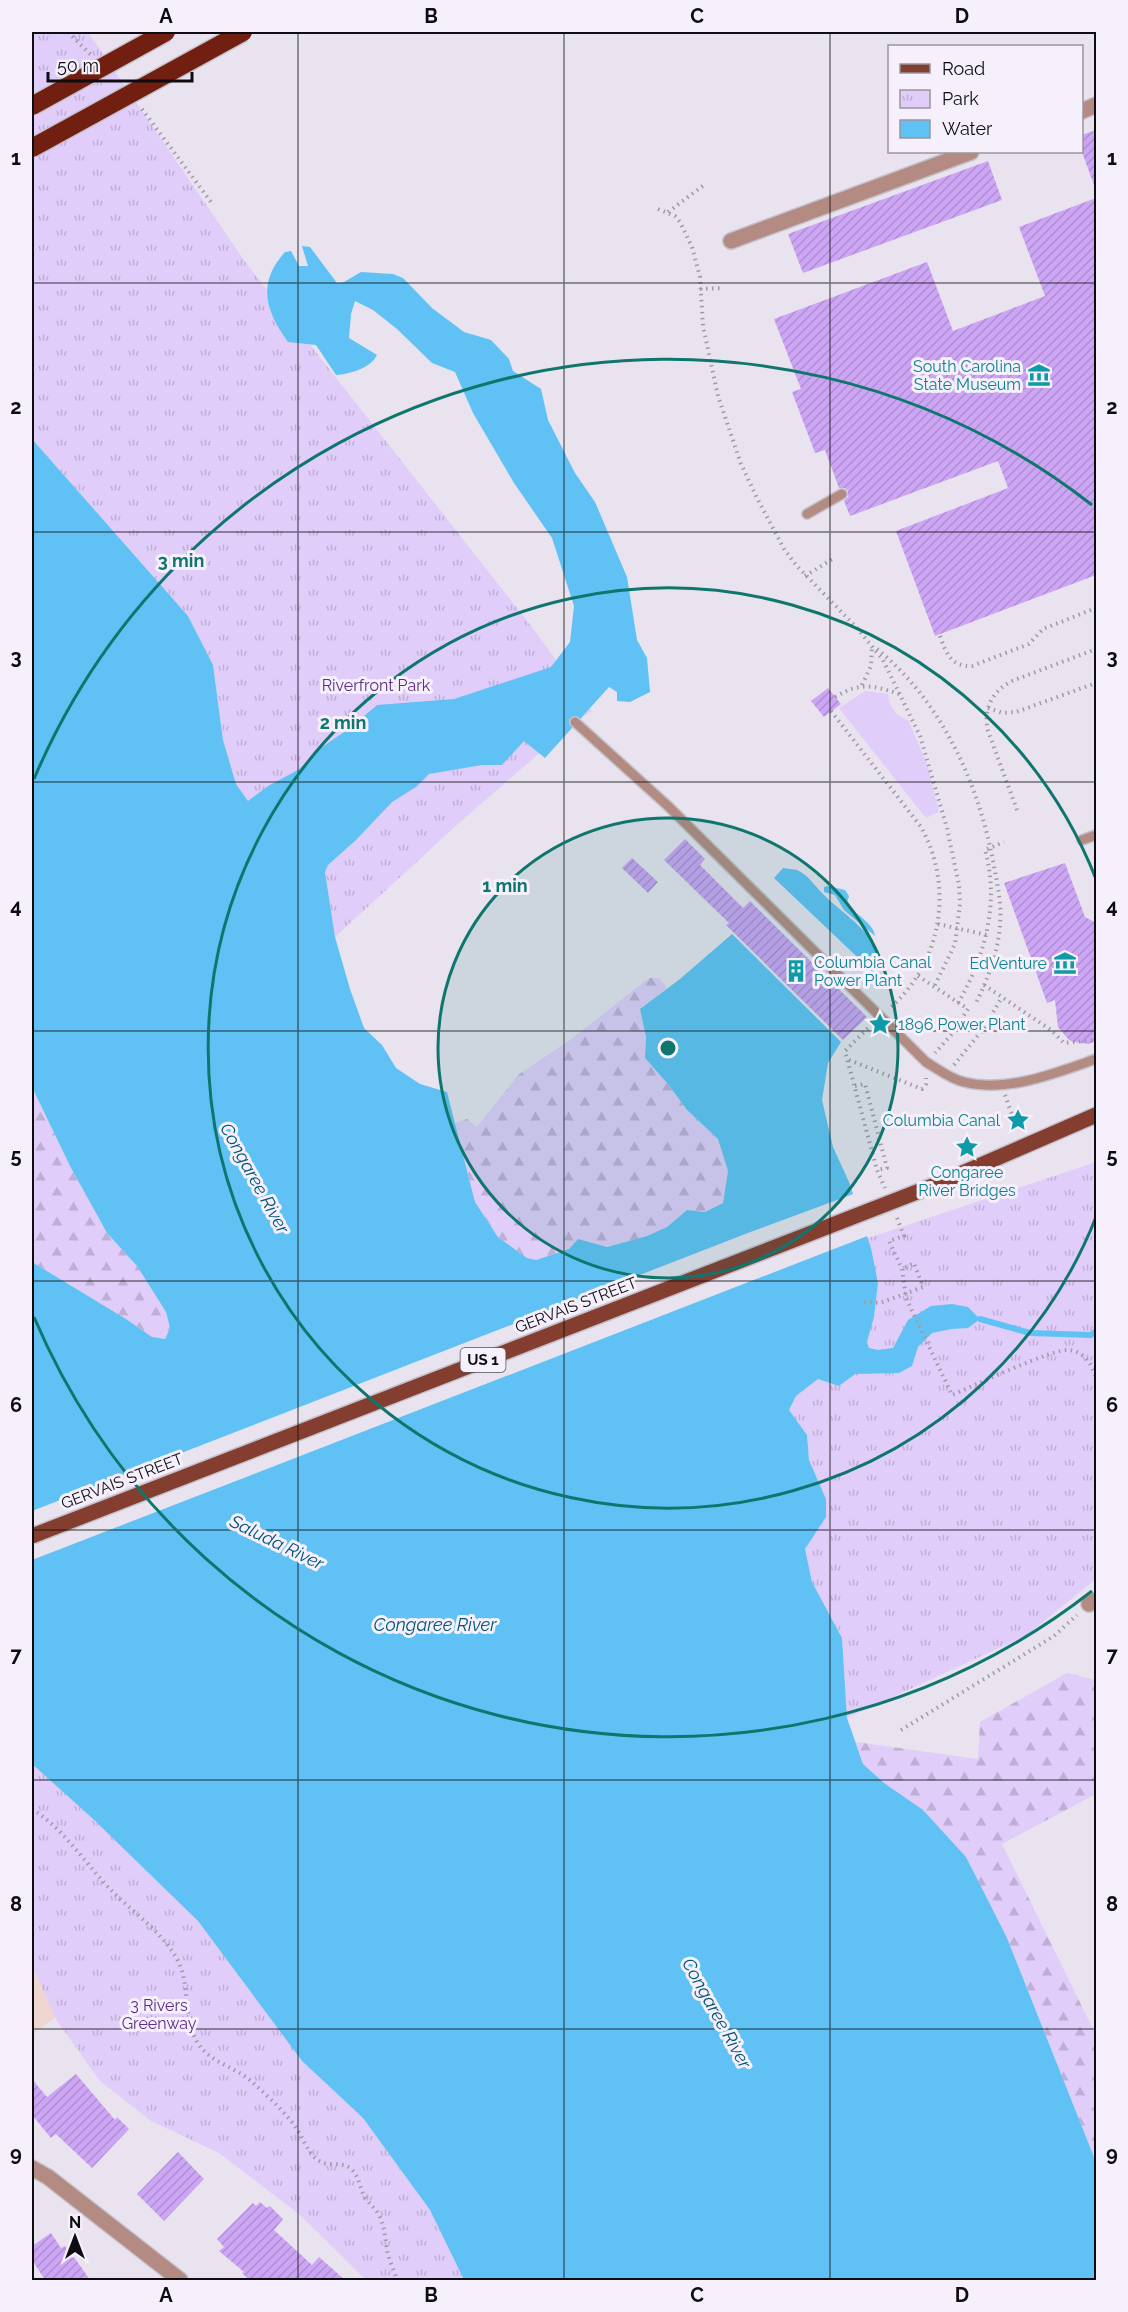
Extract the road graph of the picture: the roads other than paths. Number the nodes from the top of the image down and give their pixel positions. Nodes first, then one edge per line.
1 (166, 32) edge
2 (243, 32) edge
3 (32, 106) edge
4 (32, 148) edge
5 (968, 153) edge
6 (731, 241) dead end
7 (842, 494) dead end
8 (807, 514) dead end
9 (575, 722) dead end
10 (1096, 835) edge
11 (1082, 840) dead end
12 (1096, 1059) edge
13 (1096, 1115) edge
14 (32, 1536) edge
15 (32, 2168) edge
16 (180, 2280) edge

1 - 3 highway, bridge
2 - 4 highway, bridge
5 - 6 street
7 - 8 lane
9 - 12 lane
10 - 11 lane
13 - 14 main road, GERVAIS STREET / US 1, bridge
15 - 16 street

